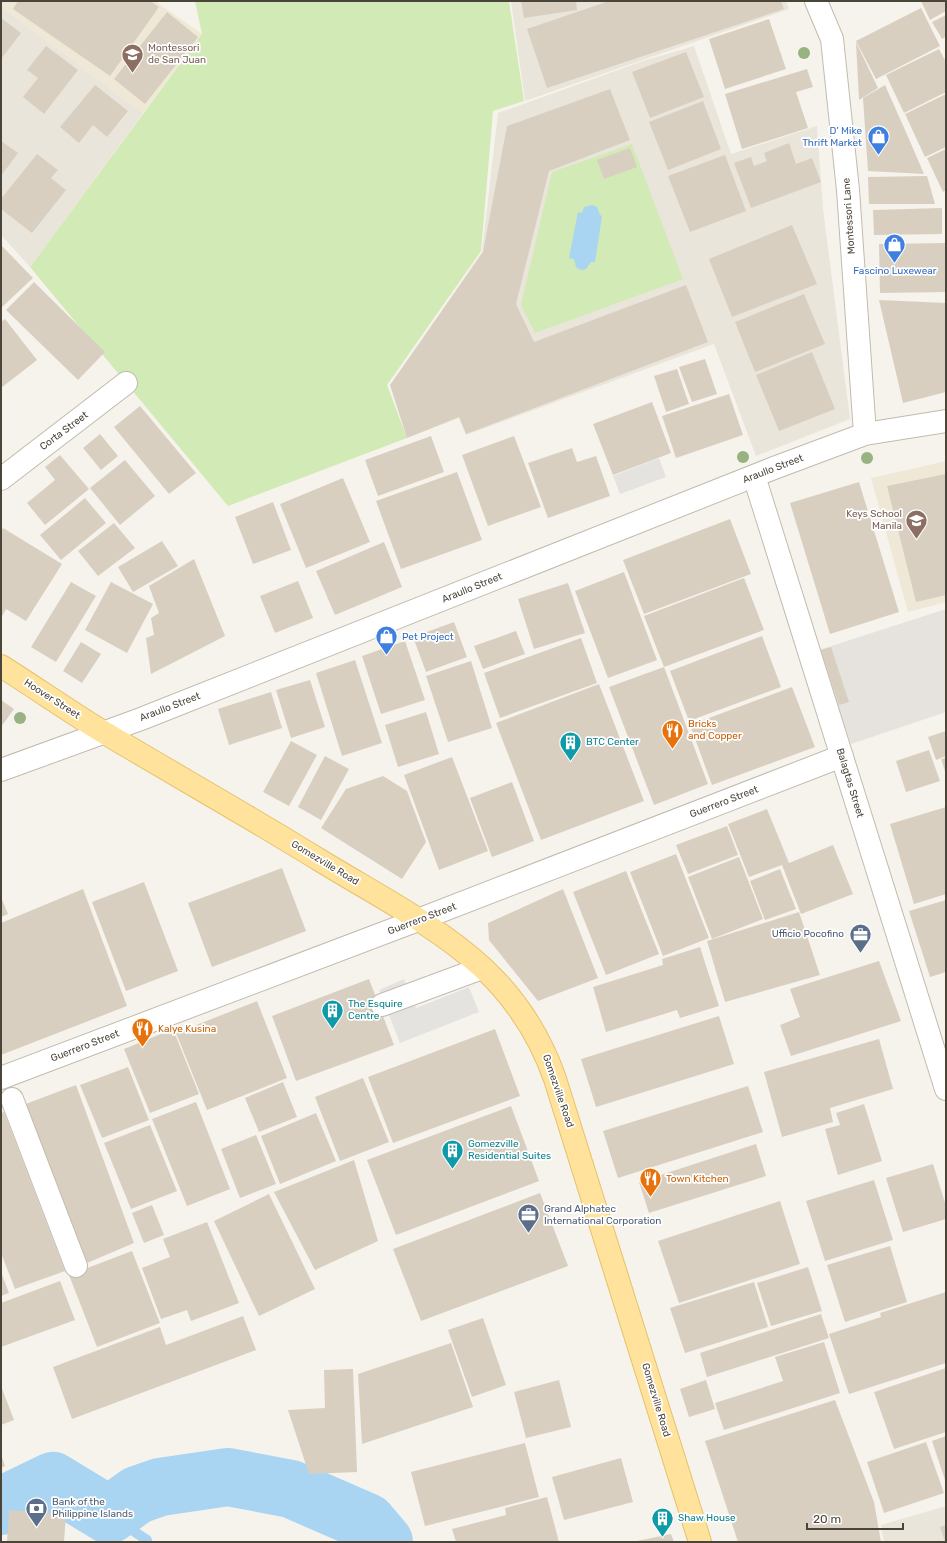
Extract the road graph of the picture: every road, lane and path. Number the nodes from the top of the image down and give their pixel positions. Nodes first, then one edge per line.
1 (816, 1) edge
2 (126, 383) dead end
3 (946, 421) edge
4 (865, 434) junction
5 (754, 476) junction
6 (1, 479) edge
7 (1, 666) edge
8 (104, 732) junction
9 (842, 756) junction
10 (1, 770) edge
11 (418, 920) junction
12 (482, 968) junction
13 (382, 1005) dead end
14 (1, 1078) edge
15 (946, 1089) edge
16 (12, 1099) dead end
17 (76, 1266) dead end
18 (700, 1542) edge

1 - 4 street, Montessori Lane
2 - 6 street, Corta Street
3 - 4 street, Araullo Street
4 - 5 street, Araullo Street
5 - 8 street, Araullo Street
5 - 9 street, Balagtas Street
7 - 8 main road, Hoover Street
8 - 10 street, Araullo Street
8 - 11 main road, Gomezville Road
9 - 11 street, Guerrero Street
9 - 15 street, Balagtas Street
11 - 12 main road, Gomezville Road
11 - 14 street, Guerrero Street
12 - 13 street
12 - 18 main road, Gomezville Road
16 - 17 street

